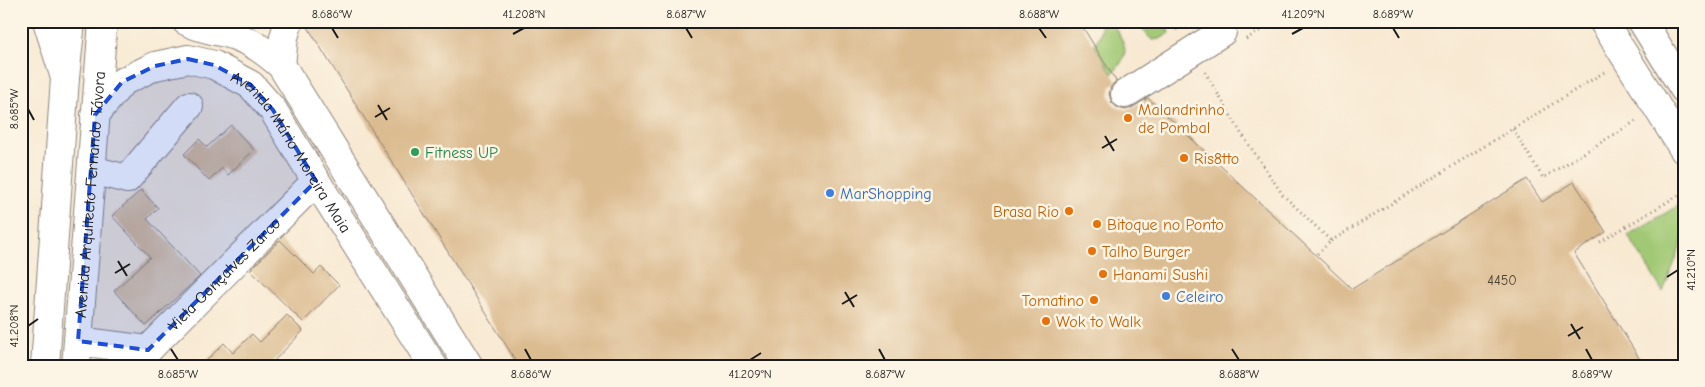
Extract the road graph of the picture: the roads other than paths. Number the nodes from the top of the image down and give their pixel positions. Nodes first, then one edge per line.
1 (48, 21) edge
2 (71, 21) edge
3 (103, 21) edge
4 (186, 21) edge
5 (289, 21) edge
6 (1603, 21) edge
7 (1642, 21) edge
8 (227, 26) edge
9 (1222, 32) dead end
10 (281, 65) junction
11 (65, 78) junction
12 (1684, 89) edge
13 (1124, 94) dead end
14 (189, 106) dead end
15 (95, 115) junction
16 (1684, 150) edge
17 (92, 170) junction
18 (316, 181) junction
19 (77, 354) edge
20 (140, 358) edge
21 (41, 361) edge
22 (433, 366) edge
23 (470, 366) edge

1 - 11 main road
2 - 11 main road, Avenida Arquitecto Fernando Távora
3 - 15 main road, Avenida Arquitecto Fernando Távora
4 - 8 main road, Avenida Mário Moreira Maia
5 - 10 main road
6 - 16 main road
7 - 12 main road
8 - 10 main road, Avenida Mário Moreira Maia
9 - 13 main road
10 - 23 main road, Avenida Mário Moreira Maia
11 - 21 main road, Avenida Arquitecto Fernando Távora
14 - 17 main road
15 - 17 main road, Avenida Arquitecto Fernando Távora
15 - 18 main road, Avenida Mário Moreira Maia
17 - 19 main road, Avenida Arquitecto Fernando Távora
18 - 20 main road, Viela Gonçalves Zarco
18 - 22 main road, Avenida Mário Moreira Maia
19 - 20 main road

